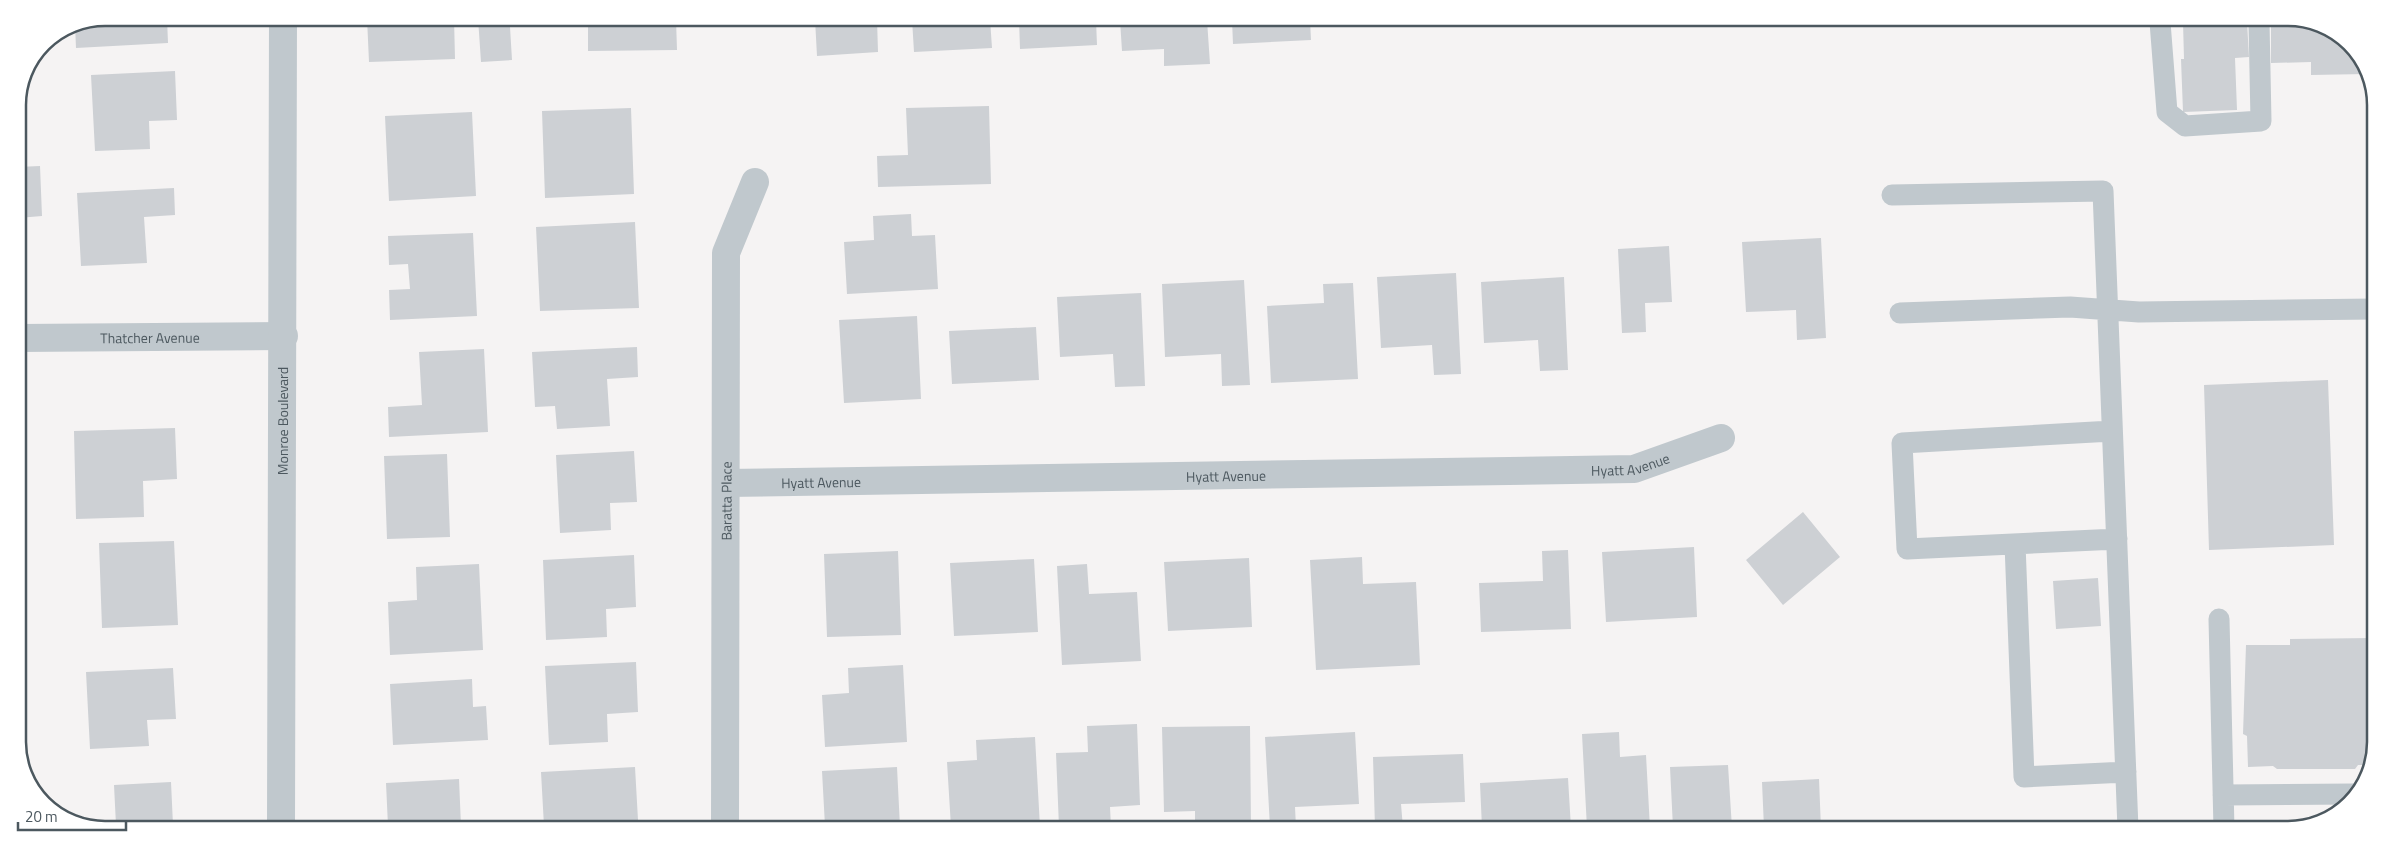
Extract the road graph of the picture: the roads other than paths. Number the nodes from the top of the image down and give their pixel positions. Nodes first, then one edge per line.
1 (284, 26) edge
2 (2160, 26) edge
3 (2259, 26) edge
4 (755, 182) dead end
5 (1892, 195) dead end
6 (2367, 309) edge
7 (2107, 310) junction
8 (1900, 313) dead end
9 (284, 336) junction
10 (26, 338) edge
11 (2112, 431) junction
12 (1721, 438) dead end
13 (726, 484) junction
14 (2117, 539) junction
15 (2015, 544) junction
16 (2219, 619) dead end
17 (2126, 772) junction
18 (2346, 794) edge
19 (2223, 795) junction
20 (282, 821) edge
21 (725, 821) edge
22 (2128, 821) edge
23 (2224, 821) edge

1 - 9 street, Monroe Boulevard
2 - 3 lane
4 - 13 street, Baratta Place
5 - 7 lane
6 - 7 lane
7 - 8 lane
7 - 11 lane
9 - 10 street, Thatcher Avenue
9 - 20 street, Monroe Boulevard
11 - 14 lane
11 - 15 lane
12 - 13 street, Hyatt Avenue
13 - 21 street, Baratta Place
14 - 15 lane
14 - 17 lane
15 - 17 lane
16 - 19 lane
17 - 22 lane
18 - 19 lane
19 - 23 lane

